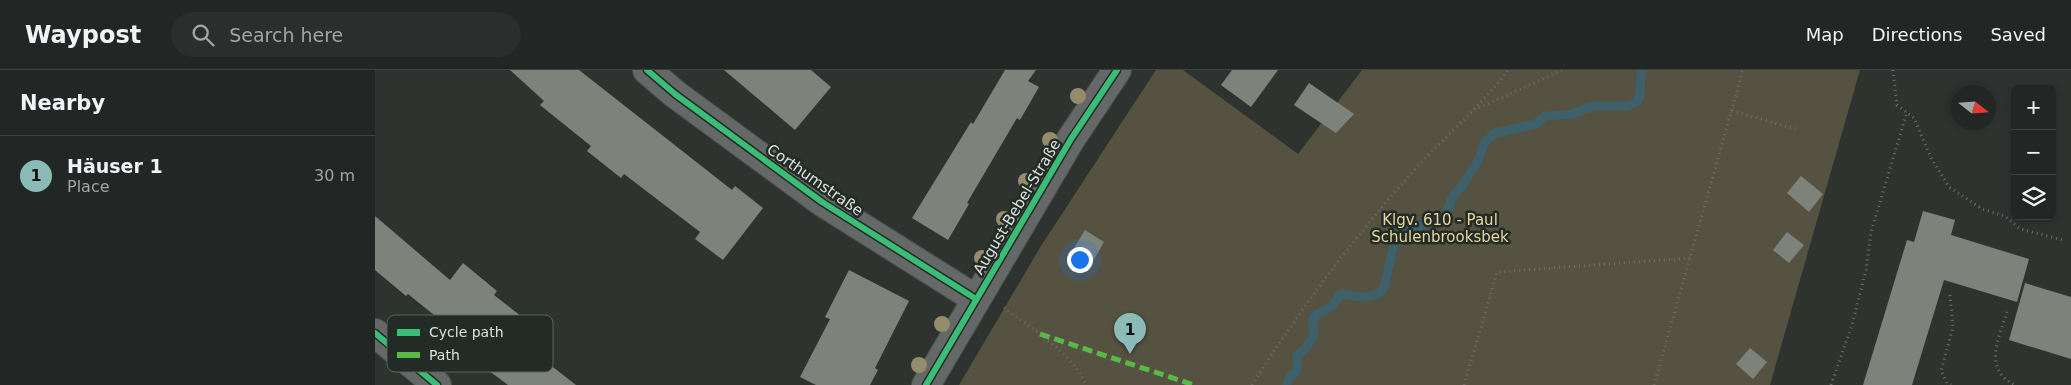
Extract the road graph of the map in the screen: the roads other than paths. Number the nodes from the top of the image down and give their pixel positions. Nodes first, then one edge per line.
1 (647, 70) edge
2 (1117, 70) edge
3 (979, 295) junction
4 (375, 333) edge
5 (387, 343) edge
6 (422, 372) edge
7 (437, 385) edge
8 (926, 385) edge

1 - 3 street, Corthumstraße
2 - 3 street, August-Bebel-Straße
3 - 8 street, August-Bebel-Straße
4 - 5 street
6 - 7 street

